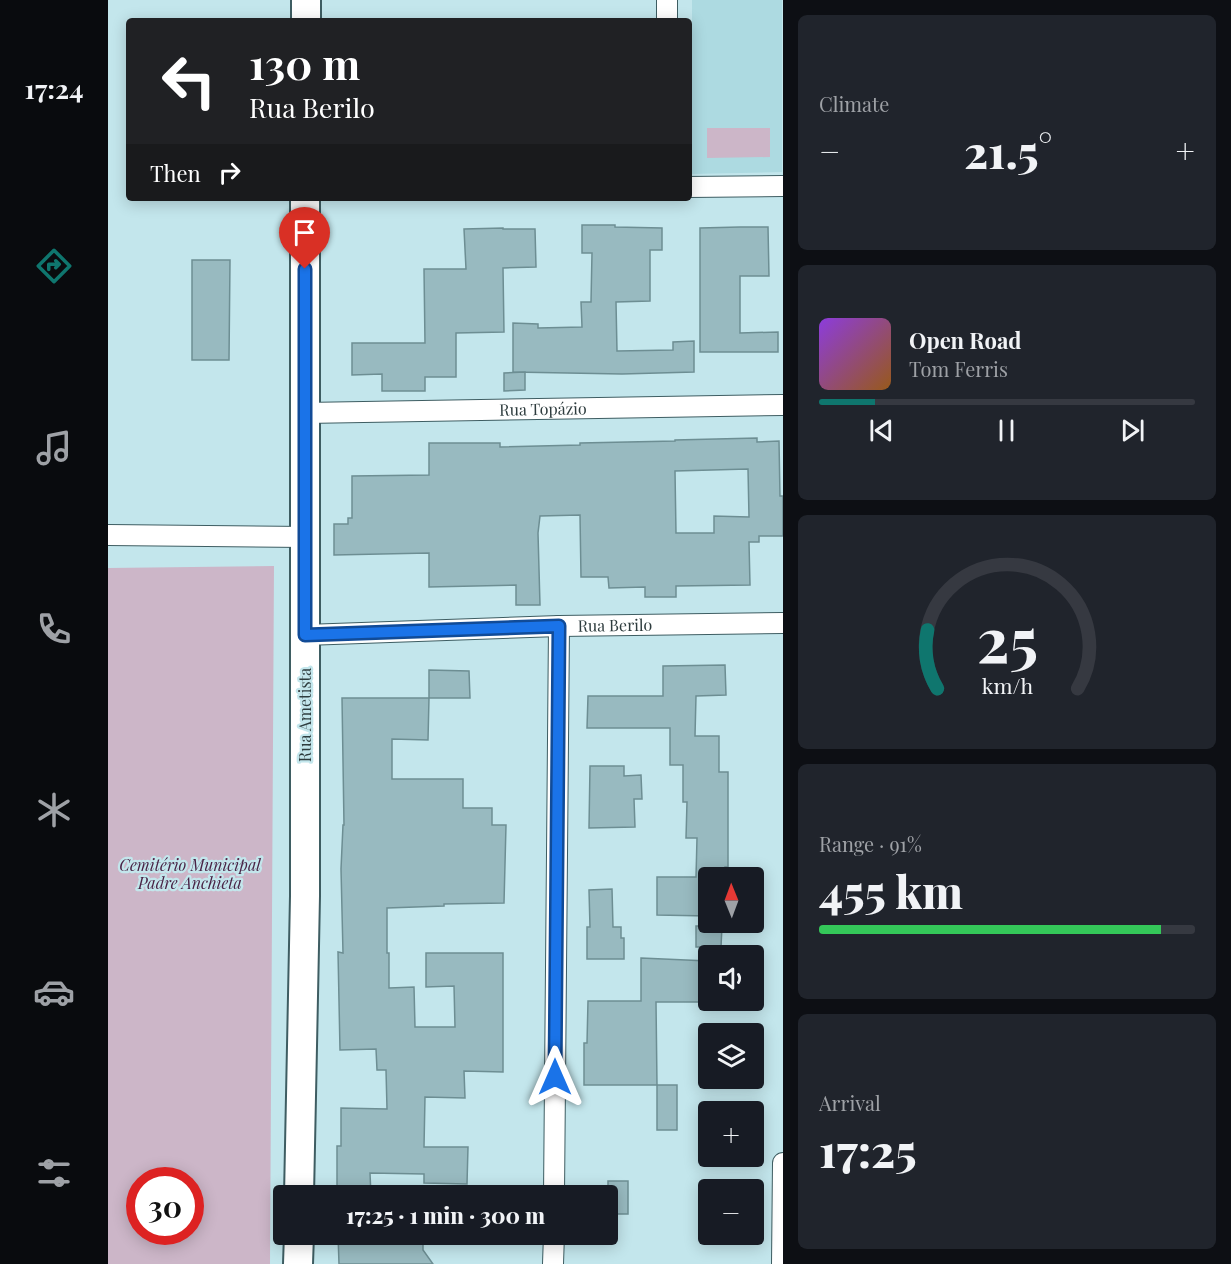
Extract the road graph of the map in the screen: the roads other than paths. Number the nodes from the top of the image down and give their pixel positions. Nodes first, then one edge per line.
1 (306, 0) edge
2 (667, 0) edge
3 (306, 18) edge
4 (667, 18) edge
5 (783, 186) edge
6 (692, 187) edge
7 (305, 201) edge
8 (783, 405) edge
9 (305, 413) junction
10 (108, 534) edge
11 (305, 537) junction
12 (783, 623) edge
13 (559, 626) junction
14 (305, 635) junction
15 (783, 1163) edge
16 (299, 1185) edge
17 (554, 1185) edge
18 (298, 1245) edge
19 (554, 1245) edge
20 (298, 1264) edge
21 (554, 1264) edge
22 (782, 1264) edge

1 - 3 street
2 - 4 street
5 - 6 street
7 - 9 street, Rua Ametista
8 - 9 street, Rua Topázio
9 - 11 street, Rua Ametista
10 - 11 street
11 - 14 street, Rua Ametista
12 - 13 street, Rua Berilo
13 - 14 street, Rua Berilo
13 - 17 street
14 - 16 street, Rua Ametista
15 - 22 street
18 - 20 street
19 - 21 street

